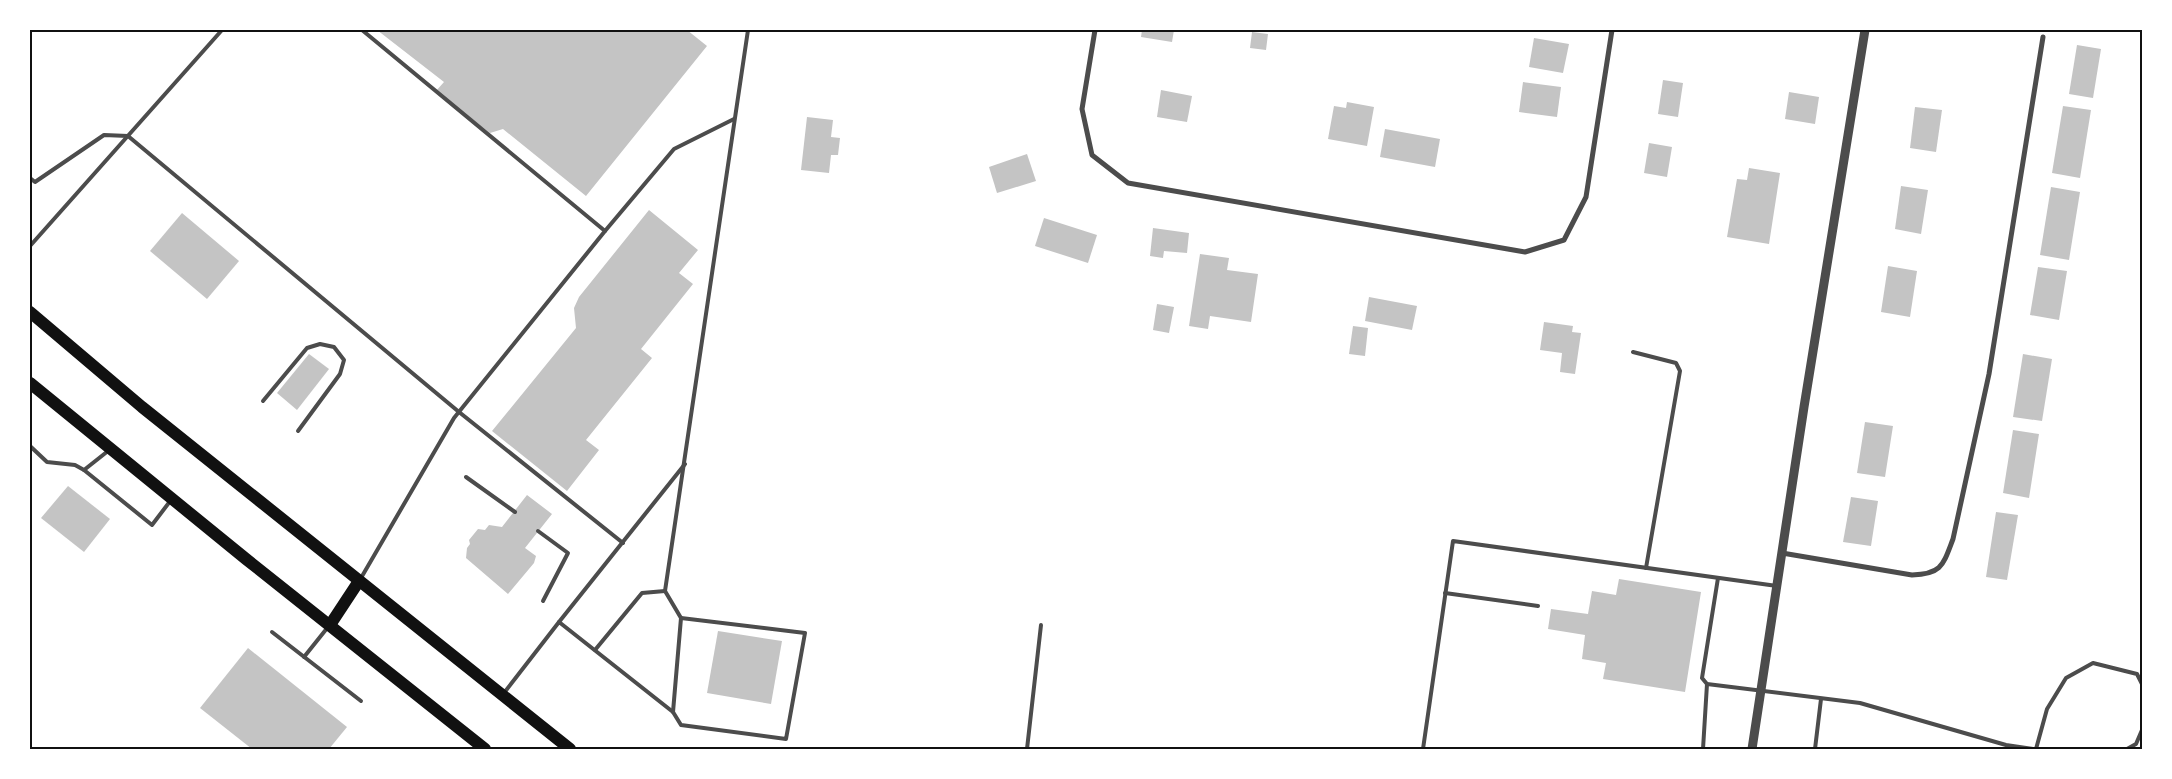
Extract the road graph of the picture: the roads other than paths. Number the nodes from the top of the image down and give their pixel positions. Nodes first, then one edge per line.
1 (222, 30) edge
2 (362, 30) edge
3 (748, 30) edge
4 (1096, 30) edge
5 (1612, 30) edge
6 (1865, 30) edge
7 (2042, 37) dead end
8 (734, 119) junction
9 (128, 136) junction
10 (30, 178) edge
11 (604, 231) junction
12 (30, 246) edge
13 (30, 312) edge
14 (30, 324) edge
15 (56, 335) junction
16 (1633, 352) dead end
17 (30, 383) edge
18 (263, 402) dead end
19 (459, 412) junction
20 (298, 430) dead end
21 (30, 446) edge
22 (110, 449) junction
23 (686, 464) junction
24 (84, 470) junction
25 (466, 477) dead end
26 (172, 498) junction
27 (514, 512) dead end
28 (538, 531) dead end
29 (623, 543) junction
30 (1782, 553) junction
31 (1646, 568) junction
32 (1718, 578) junction
33 (359, 581) junction
34 (1777, 586) junction
35 (665, 591) junction
36 (1445, 593) junction
37 (543, 601) dead end
38 (1538, 606) dead end
39 (681, 618) junction
40 (559, 622) junction
41 (330, 625) junction
42 (1041, 626) dead end
43 (272, 632) dead end
44 (595, 650) junction
45 (304, 657) junction
46 (1707, 684) junction
47 (2142, 684) edge
48 (1761, 693) junction
49 (503, 695) junction
50 (1821, 699) junction
51 (361, 701) dead end
52 (673, 712) junction
53 (2142, 730) edge
54 (486, 749) edge
55 (570, 749) edge
56 (1027, 749) edge
57 (1423, 749) edge
58 (1704, 749) edge
59 (1752, 749) edge
60 (1815, 749) edge
61 (2034, 749) edge
62 (2127, 749) edge

1 - 9 lane
2 - 11 lane
3 - 8 lane
4 - 5 street
6 - 30 street
7 - 30 street
8 - 11 lane
8 - 23 lane
9 - 10 lane
9 - 12 lane
9 - 19 lane
11 - 19 lane
13 - 15 main road
14 - 15 main road
15 - 33 main road
16 - 31 lane
17 - 22 main road
18 - 20 lane
19 - 29 lane
19 - 33 lane
21 - 24 lane
22 - 24 lane
22 - 26 main road
23 - 29 lane
23 - 35 lane
24 - 26 lane
25 - 27 lane
26 - 41 main road
28 - 37 lane
29 - 40 lane
30 - 34 street
31 - 32 lane
31 - 36 lane
32 - 34 lane
32 - 46 lane
33 - 41 main road
33 - 49 main road
34 - 48 street
35 - 39 lane
35 - 44 lane
36 - 38 lane
36 - 57 lane
39 - 52 lane
39 - 52 lane
40 - 44 lane
40 - 49 lane
41 - 45 lane
41 - 54 main road
42 - 56 lane
43 - 45 lane
44 - 52 lane
45 - 51 lane
46 - 48 lane
46 - 58 lane
47 - 61 lane
48 - 50 lane
48 - 59 street
49 - 55 main road
50 - 60 lane
50 - 61 lane
53 - 62 lane

